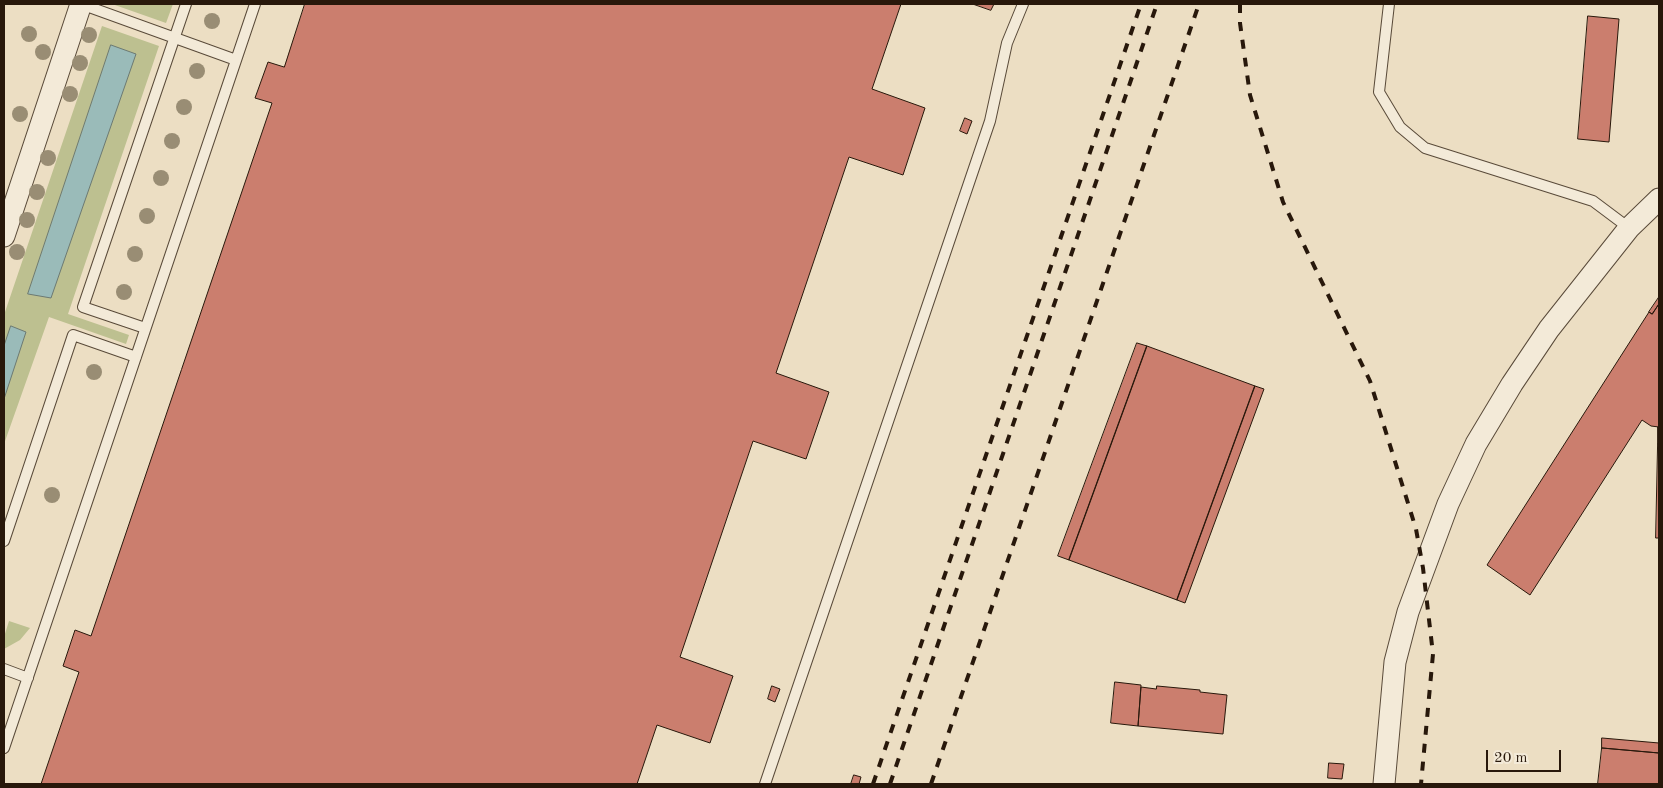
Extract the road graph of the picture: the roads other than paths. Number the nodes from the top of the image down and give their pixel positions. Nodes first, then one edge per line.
1 (81, 4) edge
2 (186, 4) edge
3 (254, 4) edge
4 (1023, 4) edge
5 (1389, 4) edge
6 (174, 38) junction
7 (236, 60) junction
8 (1659, 199) edge
9 (1629, 228) junction
10 (4, 236) edge
11 (146, 328) junction
12 (136, 357) junction
13 (4, 541) edge
14 (4, 669) edge
15 (28, 678) junction
16 (4, 748) edge
17 (765, 784) edge
18 (1384, 784) edge

1 - 6 lane
1 - 10 street
2 - 6 lane
3 - 7 lane
4 - 17 lane
5 - 9 lane
6 - 7 lane
6 - 11 lane
7 - 11 lane
8 - 9 street
9 - 18 street
11 - 12 lane
12 - 13 lane
12 - 15 lane
14 - 15 lane
15 - 16 lane

